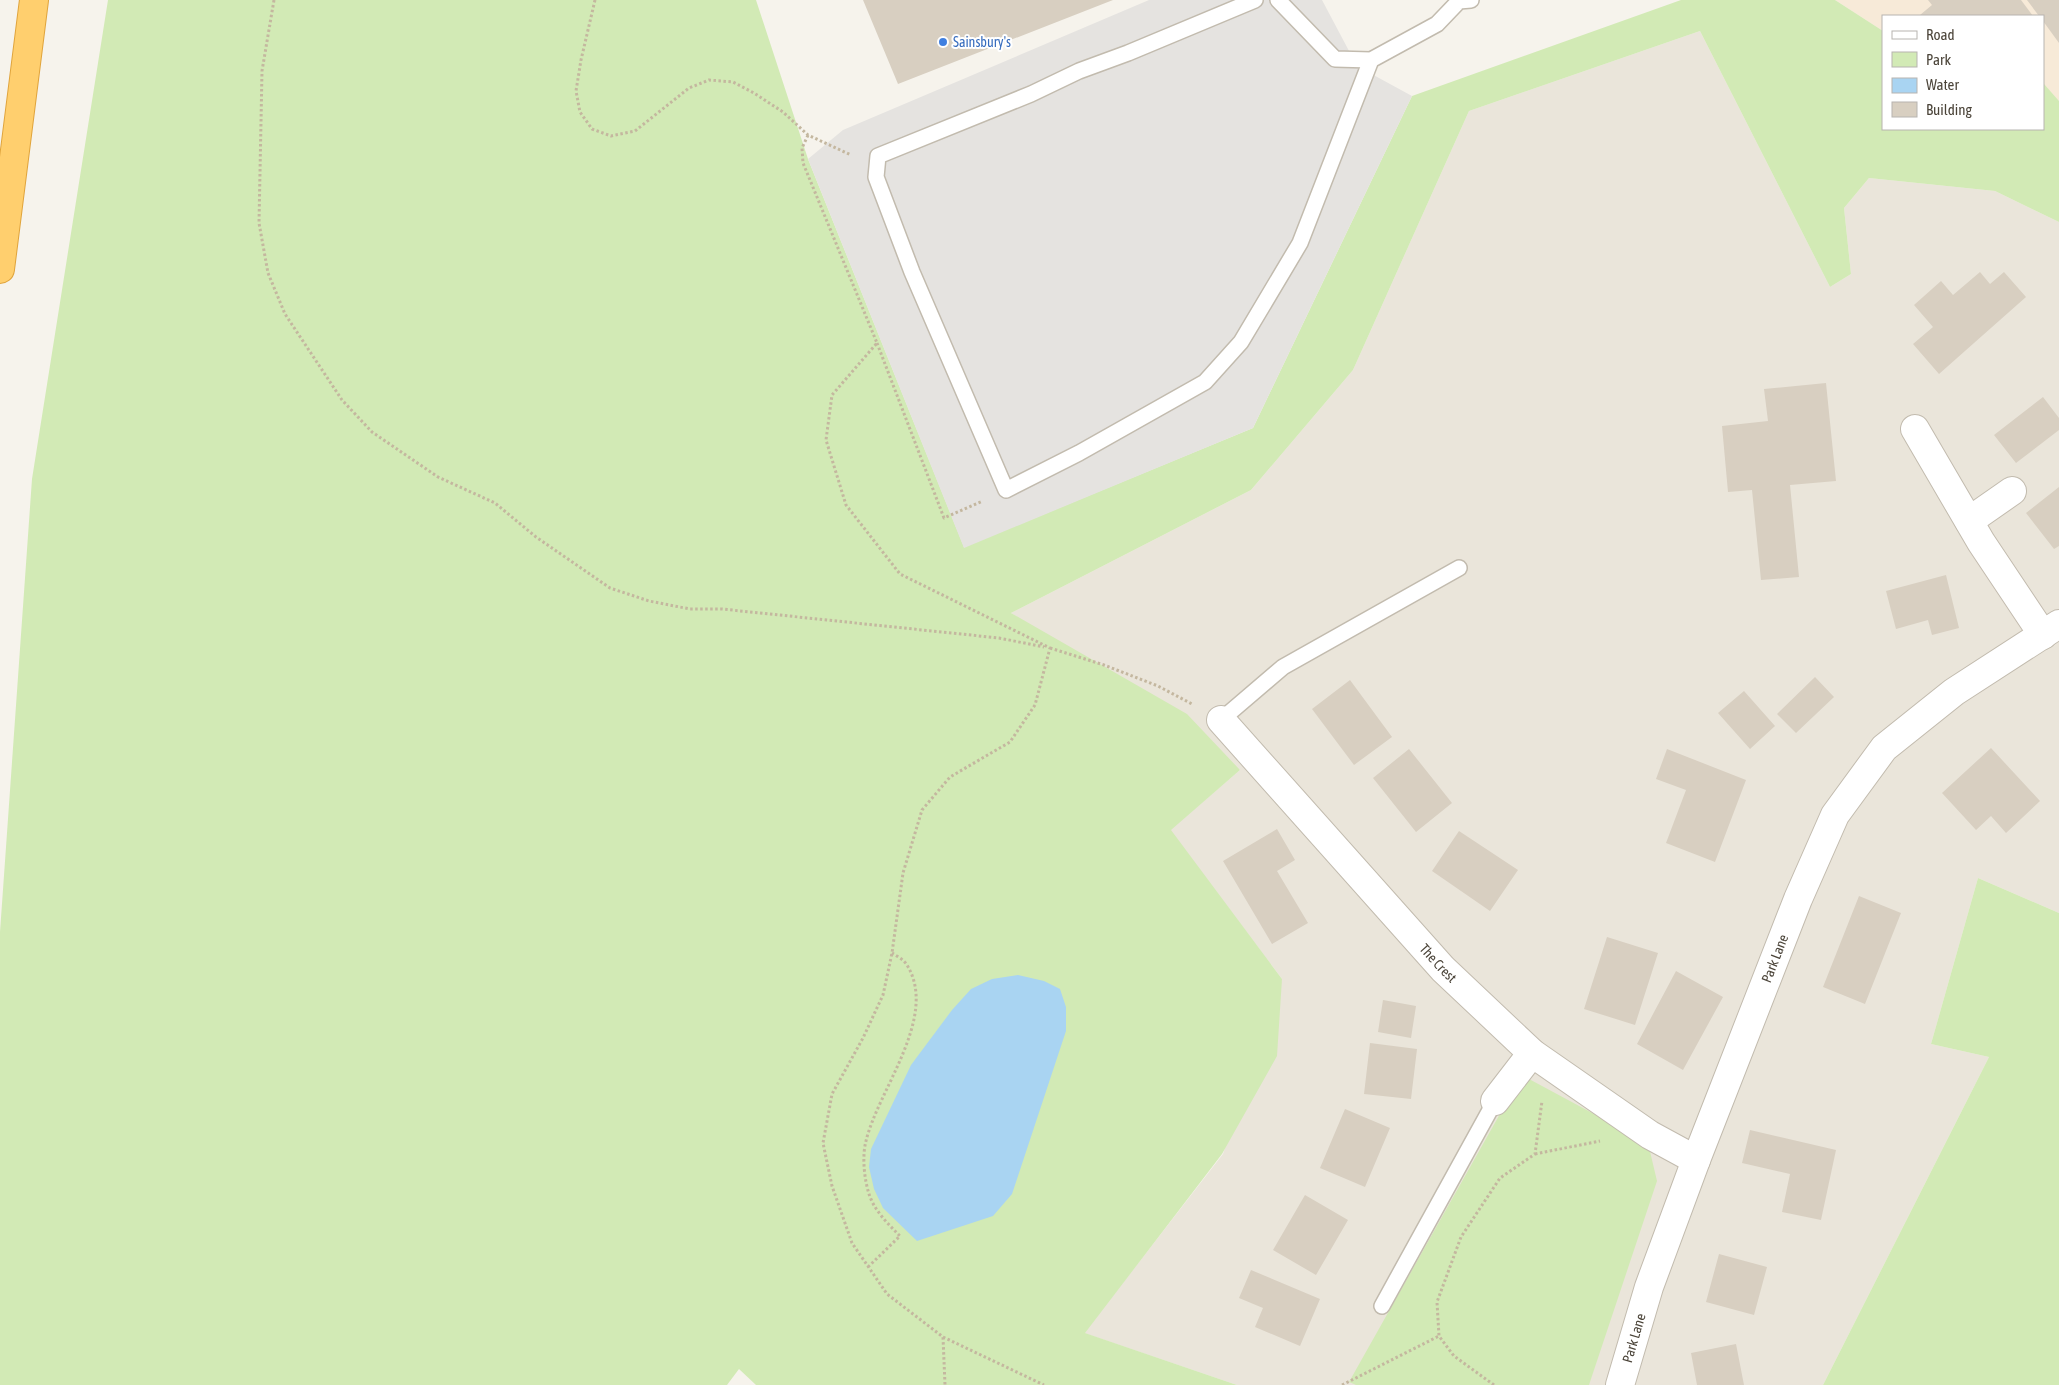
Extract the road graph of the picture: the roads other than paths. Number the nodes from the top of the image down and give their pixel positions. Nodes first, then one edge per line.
1 (34, 0) edge
2 (1255, 0) edge
3 (1278, 0) edge
4 (1463, 0) edge
5 (1372, 60) junction
6 (0, 270) edge
7 (1915, 428) dead end
8 (2012, 491) dead end
9 (1969, 521) junction
10 (1459, 568) dead end
11 (2051, 629) edge
12 (1221, 720) joint
13 (1532, 1053) junction
14 (1495, 1100) joint
15 (1696, 1160) junction
16 (1382, 1306) dead end
17 (1620, 1385) edge

1 - 6 highway
2 - 5 lane
3 - 5 lane
4 - 5 lane
7 - 9 street
8 - 9 street
9 - 11 street
10 - 12 lane
11 - 15 street, Park Lane
12 - 13 street, The Crest
13 - 14 street
13 - 15 street, The Crest
14 - 16 lane
15 - 17 street, Park Lane

